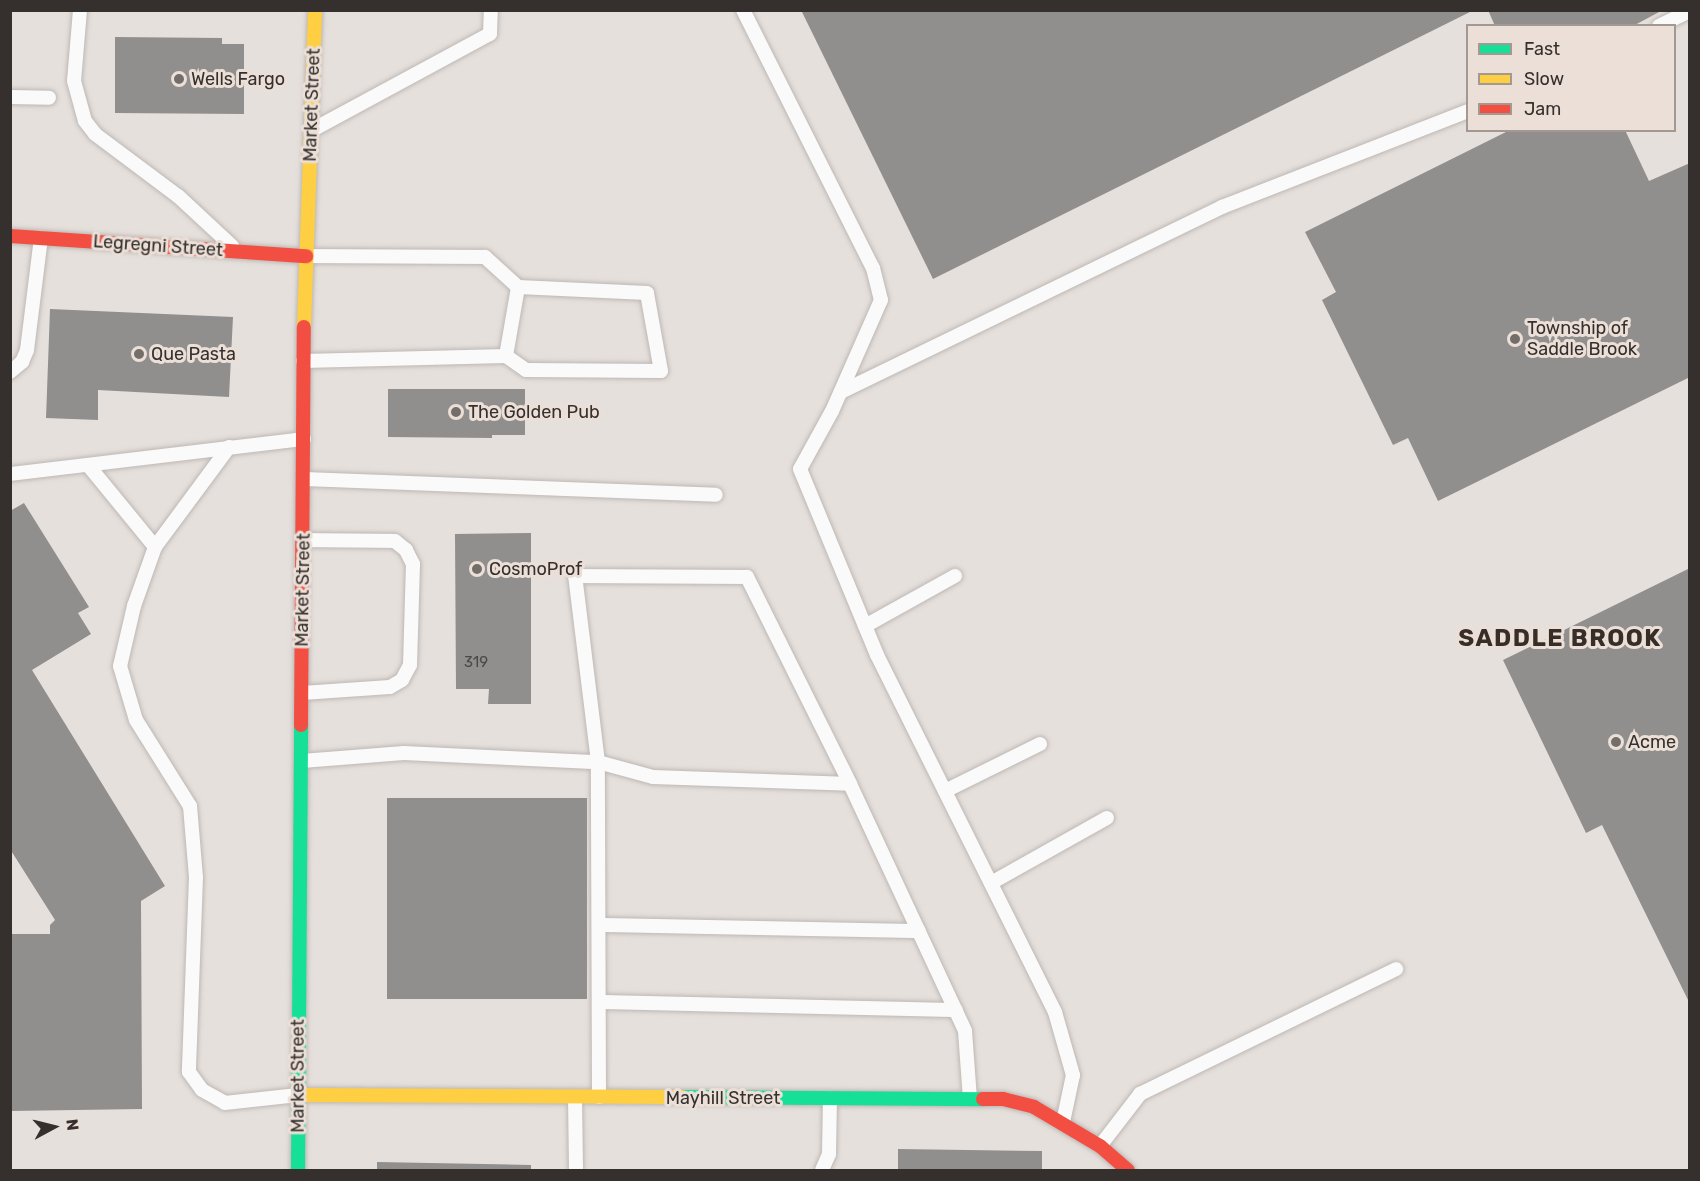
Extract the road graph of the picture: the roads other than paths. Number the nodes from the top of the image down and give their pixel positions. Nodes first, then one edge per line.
1 (315, 10) edge
2 (491, 10) edge
3 (743, 10) edge
4 (1689, 11) edge
5 (78, 13) edge
6 (1663, 24) edge
7 (10, 97) edge
8 (49, 98) dead end
9 (1466, 111) edge
10 (312, 130) junction
11 (10, 236) edge
12 (41, 238) junction
13 (238, 252) junction
14 (306, 256) junction
15 (518, 287) junction
16 (506, 356) junction
17 (303, 361) junction
18 (10, 372) edge
19 (841, 392) junction
20 (306, 439) junction
21 (228, 447) junction
22 (88, 465) junction
23 (10, 474) edge
24 (305, 479) junction
25 (716, 495) dead end
26 (304, 540) junction
27 (155, 547) junction
28 (956, 576) dead end
29 (865, 626) junction
30 (302, 693) junction
31 (1040, 744) dead end
32 (302, 761) junction
33 (598, 762) junction
34 (850, 784) junction
35 (945, 792) junction
36 (1107, 818) dead end
37 (991, 883) junction
38 (599, 925) junction
39 (919, 931) junction
40 (1396, 969) dead end
41 (599, 1002) junction
42 (956, 1010) junction
43 (298, 1095) junction
44 (575, 1097) junction
45 (599, 1097) junction
46 (830, 1098) junction
47 (970, 1099) junction
48 (1063, 1122) junction
49 (1100, 1146) junction
50 (298, 1170) edge
51 (576, 1170) edge
52 (822, 1170) edge
53 (1128, 1170) edge

1 - 10 main road, Market Street
2 - 10 lane
3 - 19 lane
4 - 6 lane
5 - 13 lane
7 - 8 lane
9 - 19 lane
10 - 14 main road, Market Street
11 - 12 main road, Legregni Street
12 - 13 main road, Legregni Street
12 - 18 lane
13 - 14 main road, Legregni Street
14 - 15 lane
14 - 17 main road, Market Street
15 - 16 lane
15 - 16 lane
16 - 17 lane
17 - 20 main road, Market Street
19 - 29 lane
20 - 21 lane
20 - 24 main road, Market Street
21 - 22 lane
21 - 27 lane
22 - 23 lane
22 - 27 lane
24 - 25 lane
24 - 26 main road, Market Street
26 - 30 main road, Market Street
26 - 30 lane
27 - 43 lane
28 - 29 lane
29 - 35 lane
30 - 32 main road, Market Street
31 - 35 lane
32 - 33 lane
32 - 43 main road, Market Street
33 - 34 lane
33 - 34 lane
33 - 38 lane
34 - 39 lane
35 - 37 lane
36 - 37 lane
37 - 48 lane
38 - 39 lane
38 - 41 lane
39 - 42 lane
40 - 49 lane
41 - 42 lane
41 - 45 lane
42 - 47 lane
43 - 44 main road, Mayhill Street
43 - 50 main road, Market Street
44 - 45 main road, Mayhill Street
44 - 51 lane
45 - 46 main road, Mayhill Street
46 - 47 main road, Mayhill Street
46 - 52 lane
47 - 48 main road, Mayhill Street
48 - 49 main road, Mayhill Street
49 - 53 main road, Mayhill Street

